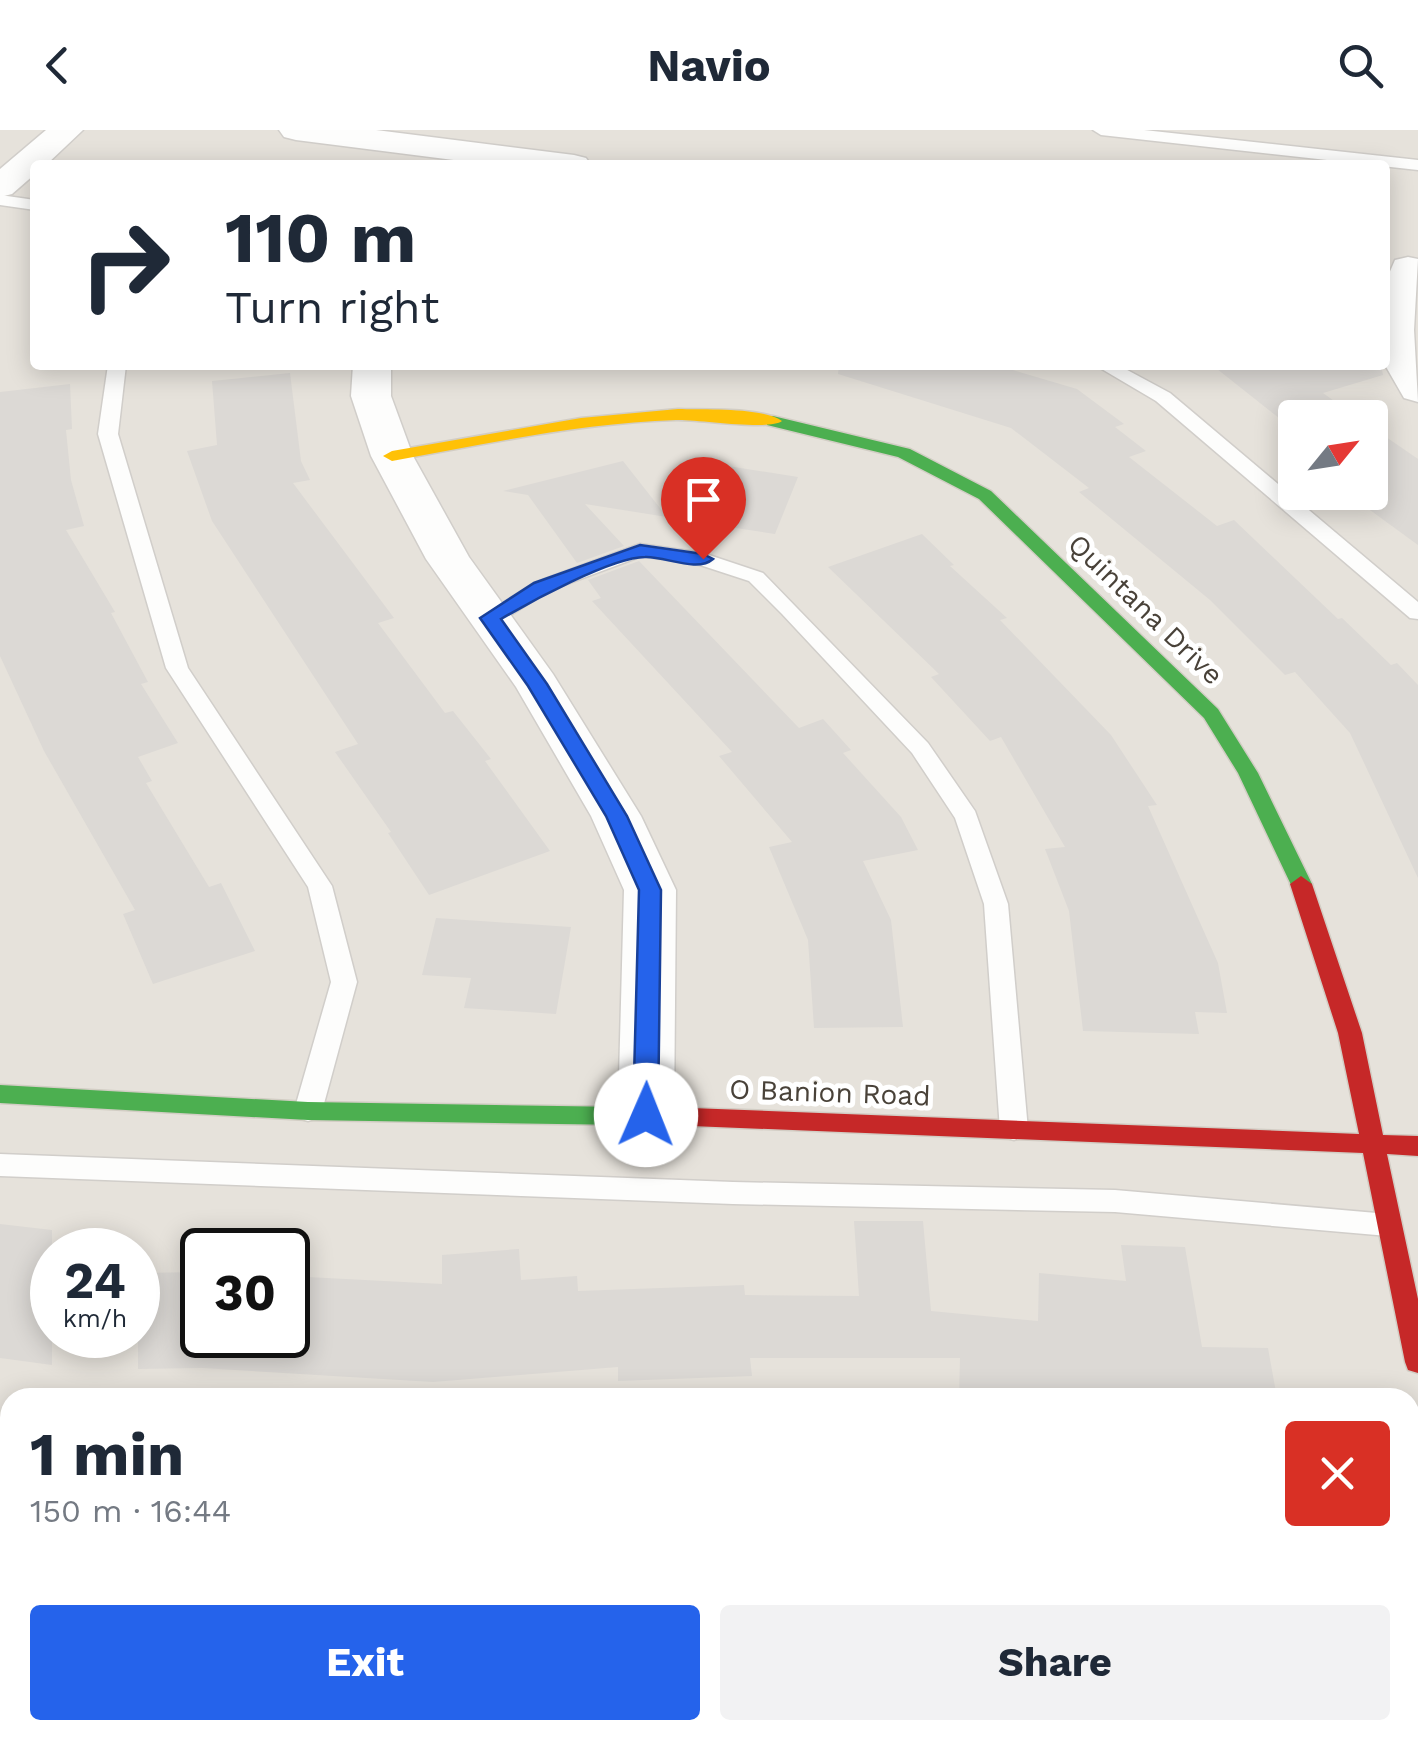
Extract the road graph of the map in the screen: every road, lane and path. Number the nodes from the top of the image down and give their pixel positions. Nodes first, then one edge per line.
1 (66, 130) edge
2 (296, 130) edge
3 (1101, 130) edge
4 (477, 159) edge
5 (31, 160) edge
6 (1373, 160) edge
7 (30, 161) edge
8 (1390, 162) edge
9 (1418, 165) edge
10 (0, 187) edge
11 (0, 200) edge
12 (30, 204) edge
13 (1404, 267) edge
14 (116, 370) edge
15 (372, 370) edge
16 (1113, 370) edge
17 (1418, 390) edge
18 (392, 456) junction
19 (1418, 613) edge
20 (490, 618) junction
21 (0, 1094) edge
22 (308, 1111) junction
23 (646, 1115) junction
24 (1014, 1130) junction
25 (1370, 1144) junction
26 (1418, 1146) edge
27 (0, 1166) edge
28 (1388, 1225) junction
29 (1418, 1362) edge

1 - 5 street
2 - 4 street
3 - 6 lane
7 - 10 street
8 - 9 lane
11 - 12 lane
13 - 17 street
14 - 22 lane
15 - 18 street
16 - 19 lane
18 - 20 street
18 - 25 street, Quintana Drive
20 - 23 street
20 - 24 lane
21 - 22 street, O Banion Road
22 - 23 street, O Banion Road
23 - 24 street, O Banion Road
24 - 25 street, O Banion Road
25 - 26 street, O Banion Road
25 - 28 street, Quintana Drive
27 - 28 lane
28 - 29 street, Quintana Drive

